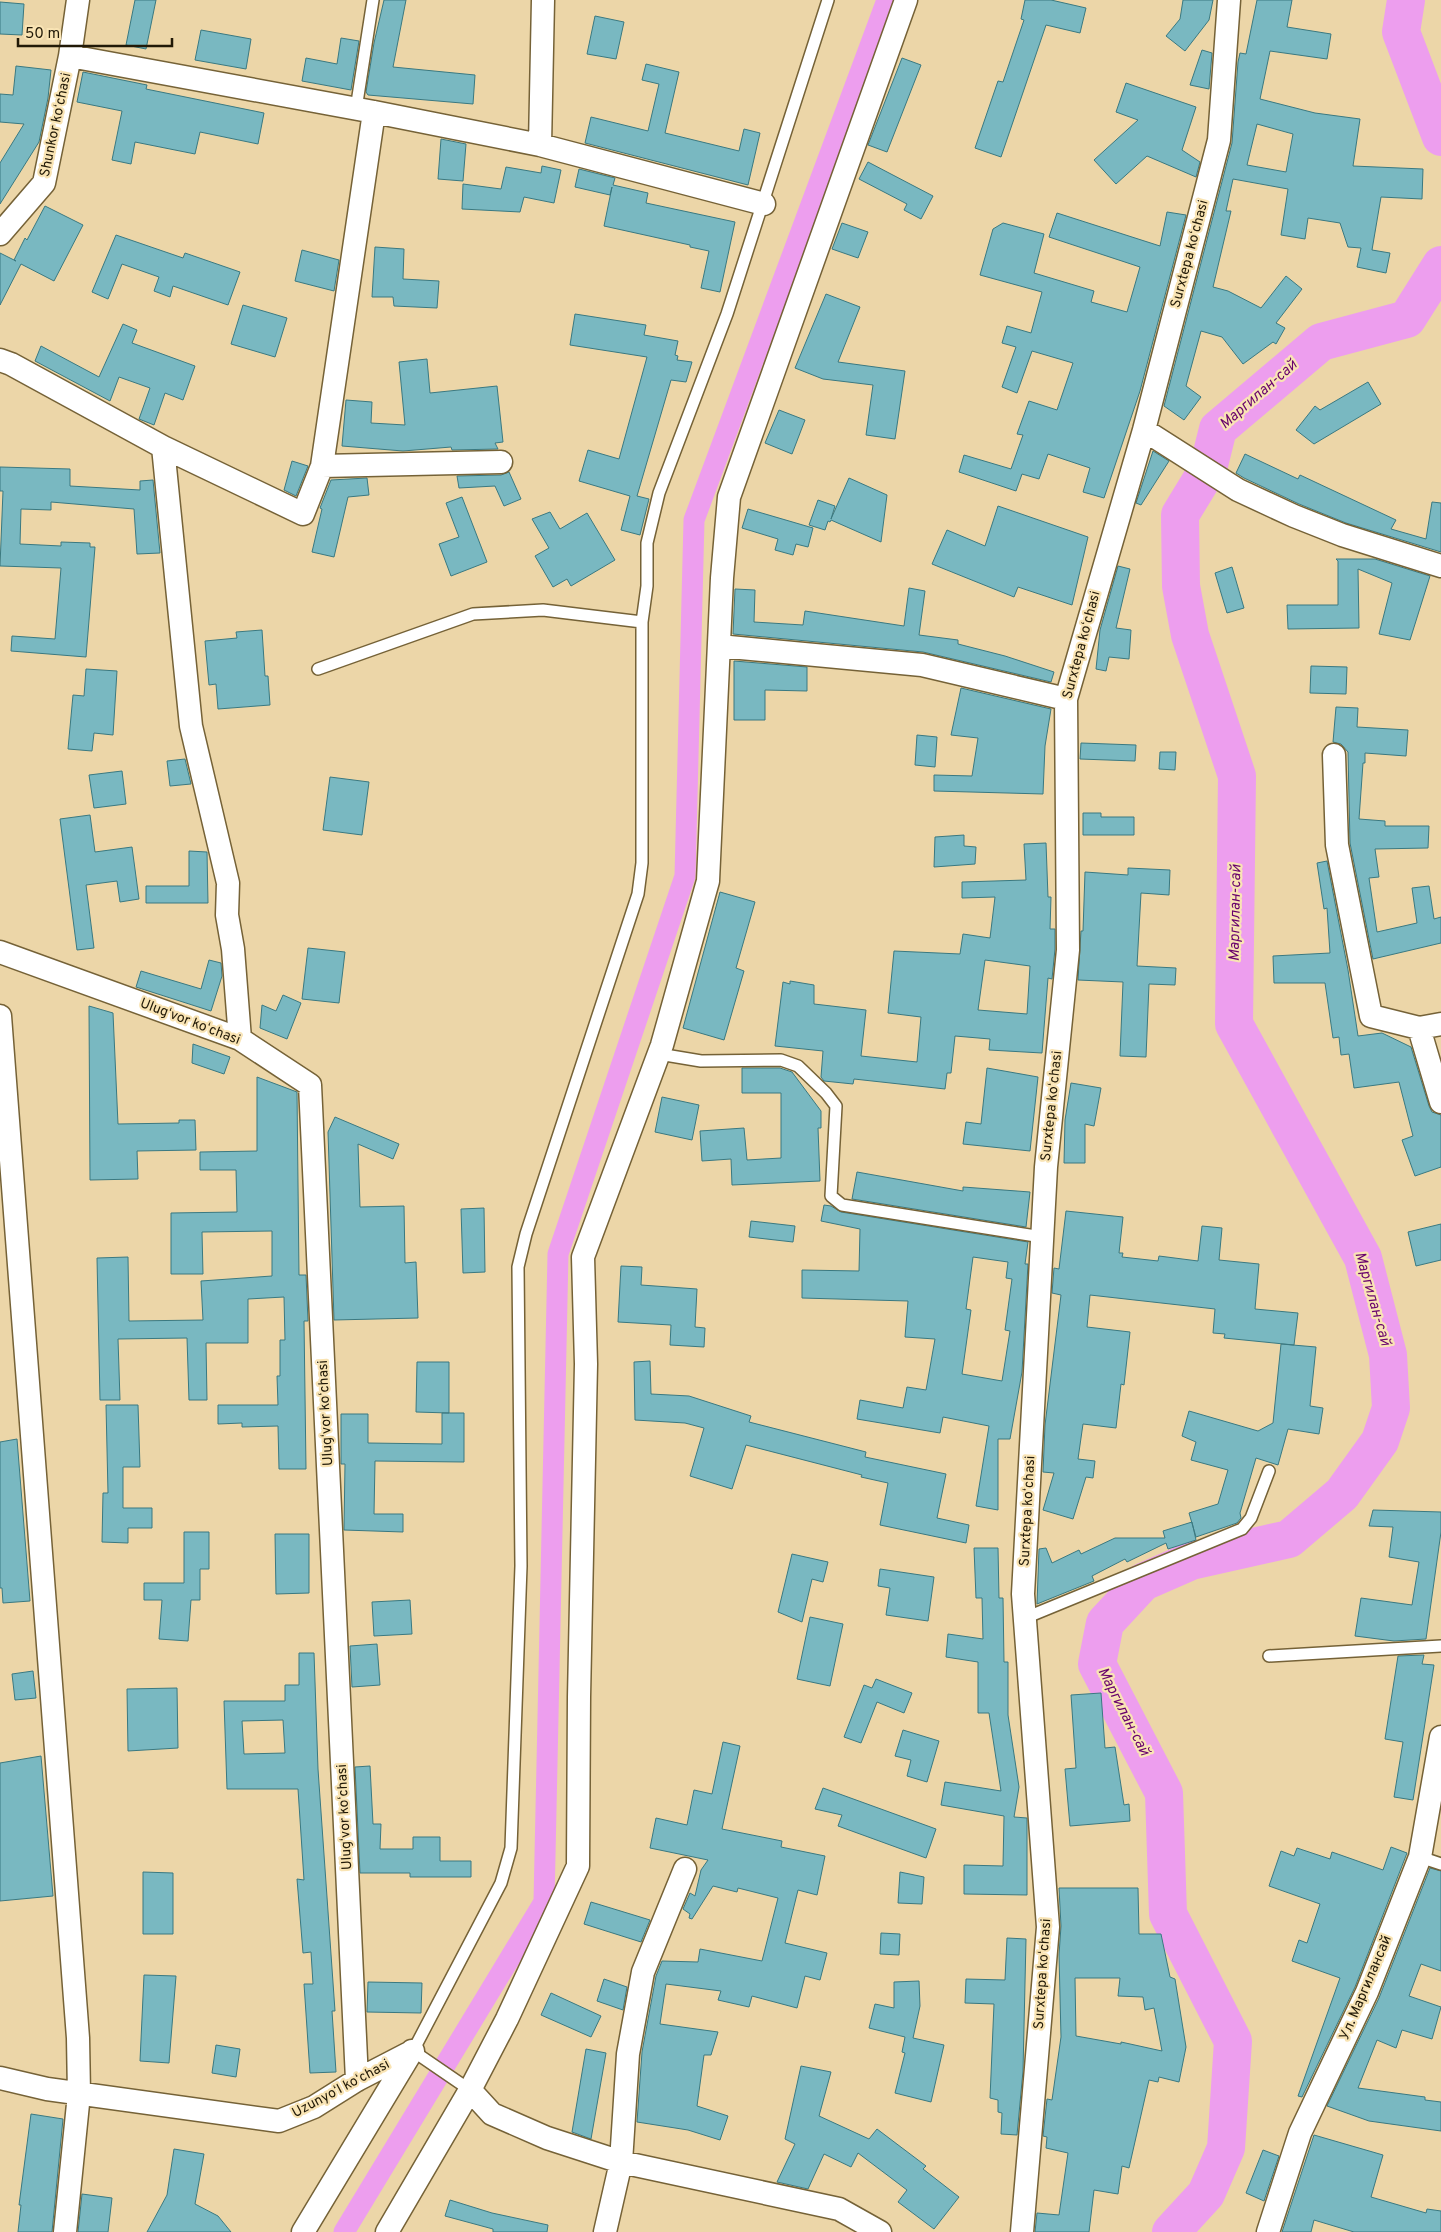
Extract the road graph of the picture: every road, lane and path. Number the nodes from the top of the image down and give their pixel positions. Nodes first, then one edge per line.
1 (78, 0) edge
2 (373, 0) edge
3 (542, 0) edge
4 (828, 0) edge
5 (906, 0) edge
6 (1230, 0) edge
7 (70, 56) junction
8 (365, 111) junction
9 (540, 145) junction
10 (764, 204) junction
11 (0, 234) edge
12 (0, 360) edge
13 (1144, 430) junction
14 (163, 447) junction
15 (502, 462) dead end
16 (322, 466) junction
17 (1441, 566) edge
18 (642, 622) junction
19 (719, 646) junction
20 (318, 669) dead end
21 (1066, 699) junction
22 (1334, 755) dead end
23 (0, 952) edge
24 (0, 1016) edge
25 (1441, 1024) edge
26 (1419, 1028) junction
27 (240, 1039) junction
28 (659, 1054) junction
29 (1441, 1102) edge
30 (1042, 1237) junction
31 (1269, 1471) dead end
32 (1025, 1618) junction
33 (1441, 1646) edge
34 (1269, 1656) dead end
35 (1441, 1737) edge
36 (1431, 1861) edge
37 (685, 1869) dead end
38 (413, 2050) junction
39 (0, 2078) edge
40 (357, 2080) junction
41 (470, 2090) junction
42 (79, 2094) junction
43 (621, 2162) junction
44 (65, 2232) edge
45 (304, 2232) edge
46 (386, 2232) edge
47 (605, 2232) edge
48 (879, 2232) edge
49 (1022, 2232) edge
50 (1268, 2232) edge

1 - 7 street, Shunkor koʻchasi
2 - 8 lane
3 - 9 street
4 - 10 lane
5 - 19 street
6 - 13 street, Surxtepa koʻchasi
7 - 8 street
7 - 11 street, Shunkor koʻchasi
8 - 9 street
8 - 16 street
9 - 10 street
10 - 18 lane
12 - 14 street
13 - 17 street
13 - 21 street, Surxtepa koʻchasi
14 - 16 street
14 - 27 street
15 - 16 street
18 - 20 lane
18 - 38 lane
19 - 21 street
19 - 28 street
21 - 30 street, Surxtepa koʻchasi
22 - 26 street
23 - 27 street, Ulugʻvor koʻchasi
24 - 42 street
25 - 26 street
26 - 29 street
27 - 40 street, Ulugʻvor koʻchasi
28 - 30 lane
28 - 41 street
30 - 32 street, Surxtepa koʻchasi
31 - 32 lane
32 - 49 street, Surxtepa koʻchasi
33 - 34 lane
35 - 36 street, Ул. Маргилансай
36 - 50 street, Ул. Маргилансай
37 - 43 street
38 - 40 street, Uzunyoʻl koʻchasi
38 - 41 lane
38 - 45 street, Uzunyoʻl koʻchasi
39 - 42 street, Uzunyoʻl koʻchasi
40 - 42 street, Uzunyoʻl koʻchasi
41 - 43 street
41 - 46 street
42 - 44 street
43 - 47 street
43 - 48 street

